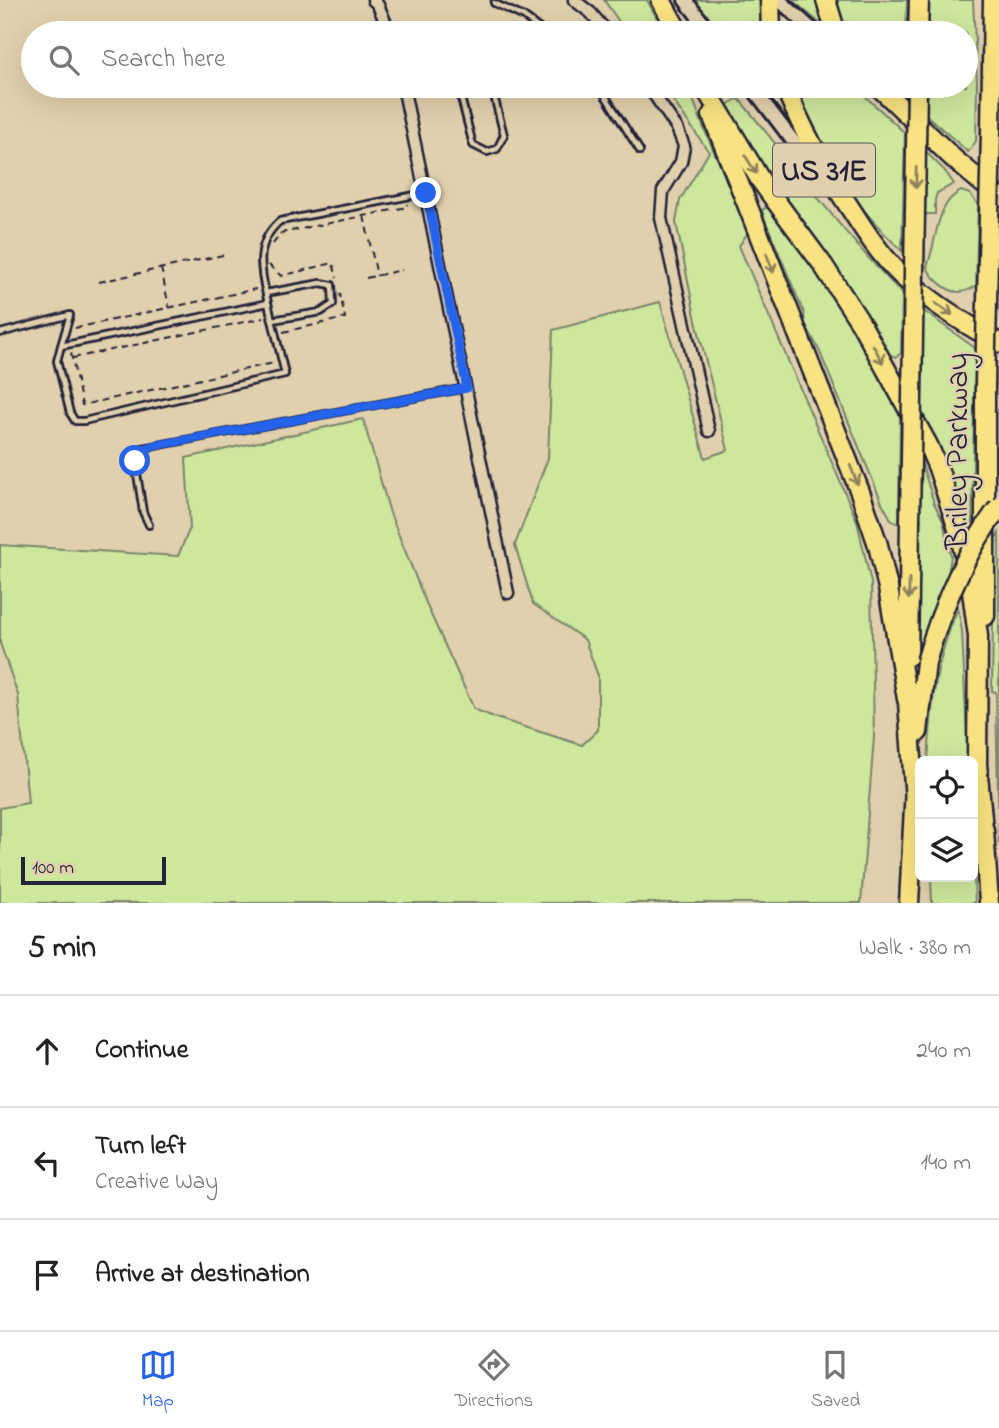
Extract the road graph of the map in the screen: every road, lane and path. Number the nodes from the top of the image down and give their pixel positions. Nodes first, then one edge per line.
1 (373, 0) edge
2 (574, 0) edge
3 (661, 0) edge
4 (685, 0) edge
5 (770, 0) edge
6 (779, 0) edge
7 (826, 0) edge
8 (919, 0) edge
9 (984, 0) edge
10 (993, 0) edge
11 (494, 3) dead end
12 (385, 21) edge
13 (528, 21) edge
14 (598, 21) edge
15 (672, 21) edge
16 (701, 21) edge
17 (771, 21) edge
18 (803, 21) edge
19 (832, 21) edge
20 (918, 21) edge
21 (991, 50) junction
22 (405, 98) edge
23 (461, 98) edge
24 (493, 98) edge
25 (607, 98) edge
26 (656, 98) edge
27 (707, 98) edge
28 (709, 98) edge
29 (760, 98) edge
30 (790, 98) edge
31 (890, 98) edge
32 (918, 98) edge
33 (640, 151) dead end
34 (426, 193) junction
35 (999, 197) edge
36 (407, 200) dead end
37 (364, 216) junction
38 (875, 247) junction
39 (269, 248) dead end
40 (223, 255) dead end
41 (269, 257) dead end
42 (161, 268) junction
43 (402, 270) dead end
44 (377, 276) junction
45 (366, 278) dead end
46 (99, 282) dead end
47 (259, 289) dead end
48 (266, 293) junction
49 (268, 303) junction
50 (169, 308) junction
51 (265, 318) dead end
52 (272, 320) junction
53 (75, 328) dead end
54 (282, 332) dead end
55 (0, 333) edge
56 (999, 343) edge
57 (61, 346) junction
58 (70, 349) dead end
59 (72, 359) junction
60 (275, 363) dead end
61 (467, 388) junction
62 (709, 431) dead end
63 (999, 507) edge
64 (149, 525) dead end
65 (508, 593) dead end
66 (907, 699) junction
67 (917, 756) edge
68 (915, 800) joint
69 (984, 840) junction
70 (909, 903) edge
71 (989, 903) edge

1 - 12 street
2 - 14 street
3 - 15 highway
4 - 16 main road
5 - 17 highway
6 - 18 main road
7 - 19 highway
8 - 20 highway
9 - 21 highway
10 - 21 highway, Briley Parkway
11 - 13 lane
21 - 69 highway, Briley Parkway, bridge
22 - 34 street
23 - 24 lane
25 - 33 lane
26 - 62 street
27 -> 66 highway
28 -> 69 highway
29 - 38 main road
30 - 38 highway, US 31E
31 - 35 highway
32 -> 66 highway, bridge
34 - 48 lane
34 - 61 street
36 - 37 path
37 - 39 path
37 - 44 path
38 -> 56 highway, US 31E
40 - 42 path
41 - 54 path
42 - 46 path
42 - 50 path
43 - 44 path
44 - 45 path
47 - 50 path
48 - 49 lane
48 - 52 lane
49 - 52 lane
49 - 57 lane
50 - 53 path
51 - 59 path
52 - 57 lane
55 - 57 lane
58 - 59 path
59 - 60 path
61 - 64 lane
61 - 65 street
63 - 67 highway, bridge
66 - 68 highway
68 - 70 highway
69 - 71 highway, Briley Parkway

